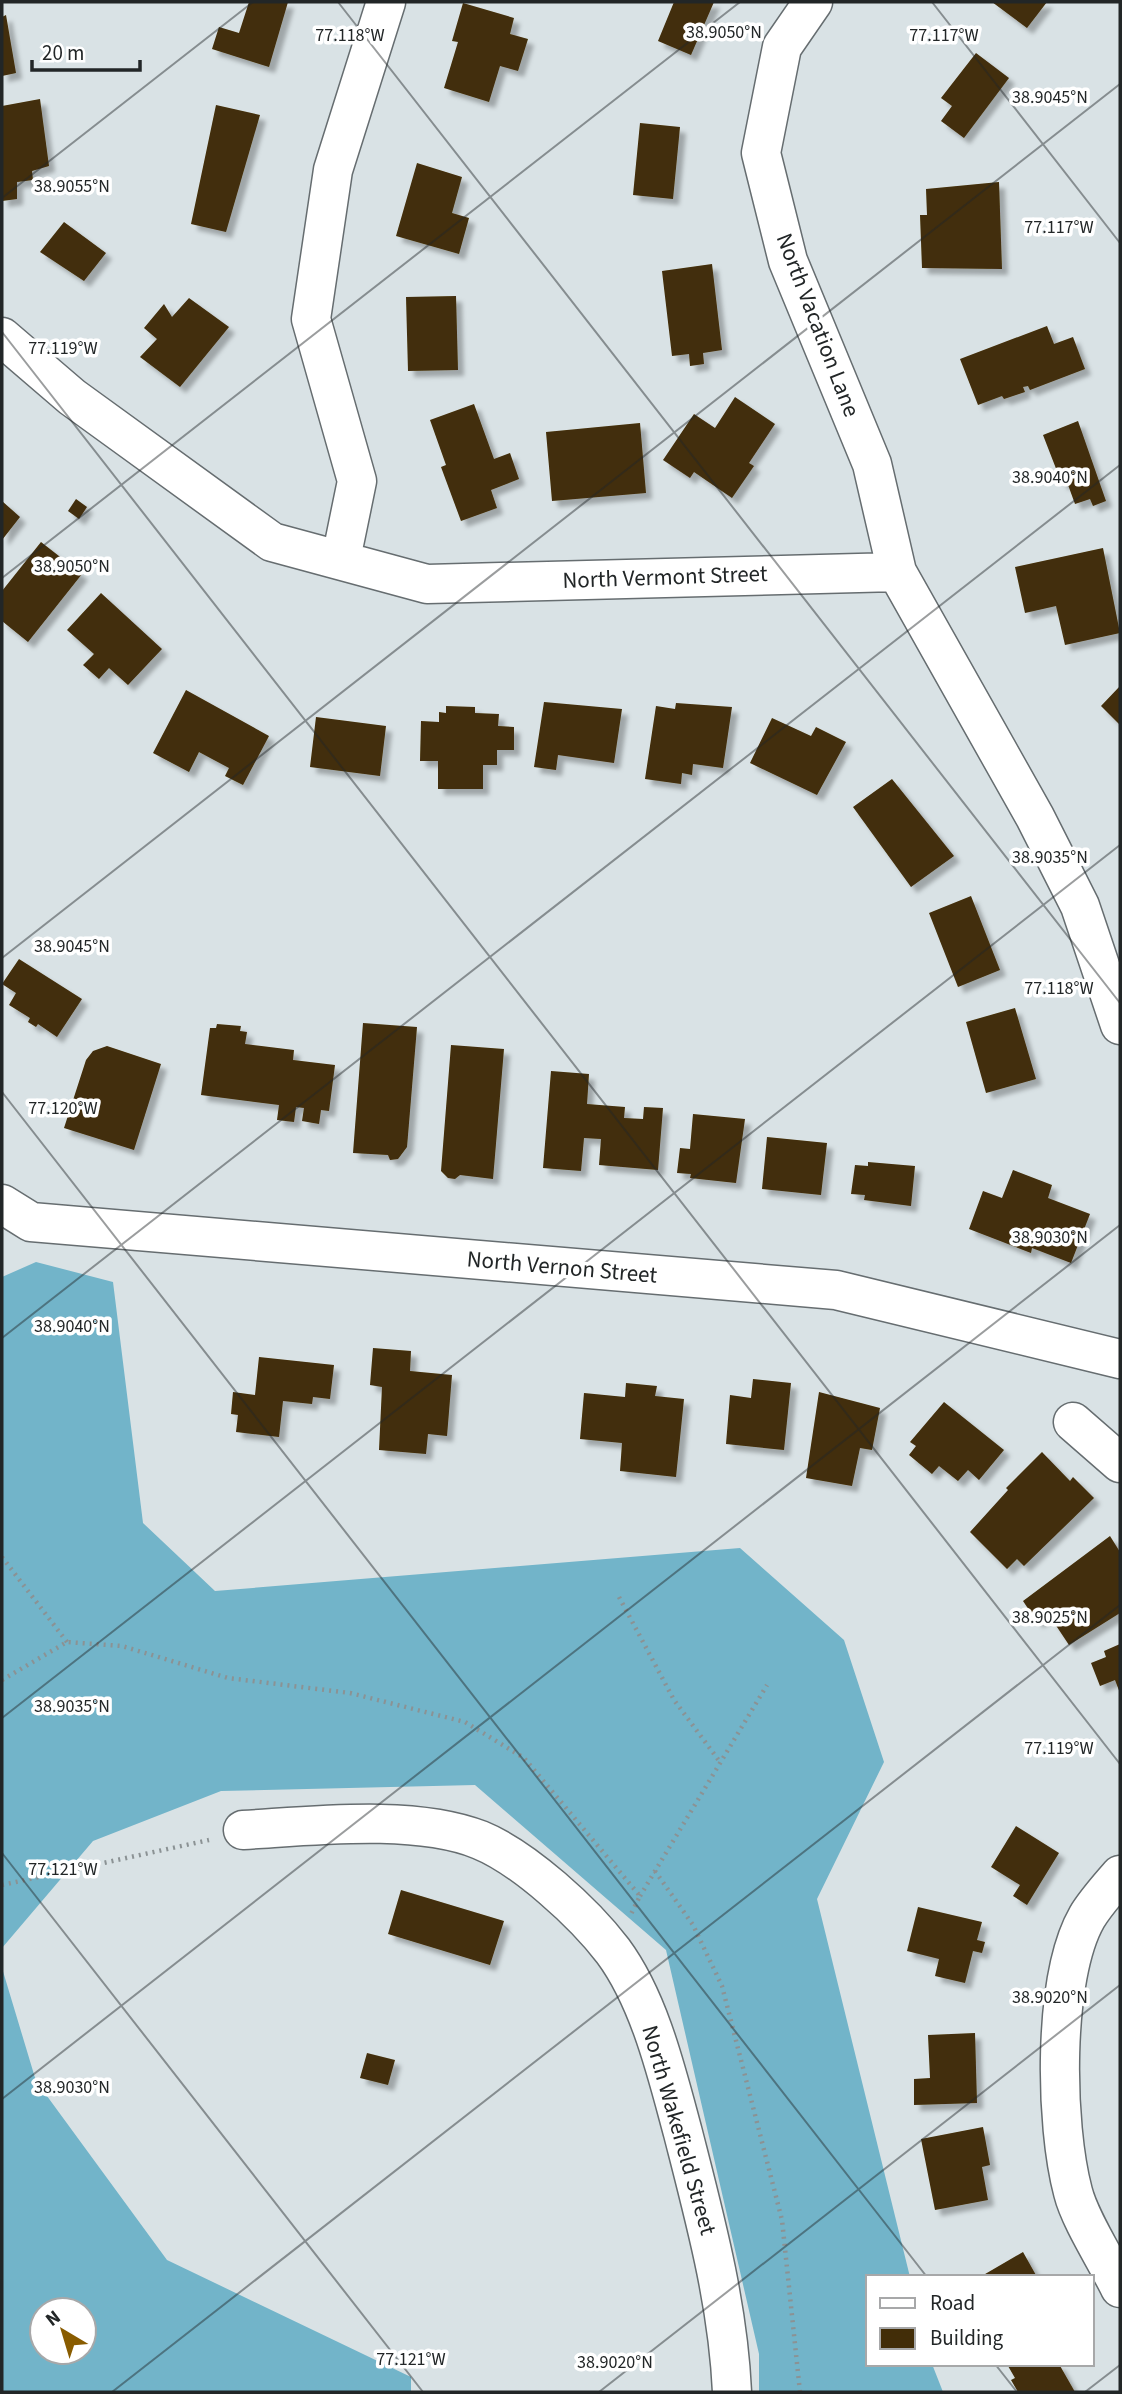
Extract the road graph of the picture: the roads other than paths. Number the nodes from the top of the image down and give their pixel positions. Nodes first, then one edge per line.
1 (386, 2) edge
2 (813, 2) edge
3 (2, 337) edge
4 (341, 559) junction
5 (897, 572) junction
6 (1120, 1025) edge
7 (11, 1221) edge
8 (1120, 1359) edge
9 (1073, 1422) dead end
10 (1120, 1463) edge
11 (243, 1830) road end
12 (1120, 1875) edge
13 (1120, 2288) edge
14 (732, 2392) edge

1 - 4 street
2 - 5 street, North Vacation Lane
3 - 4 street, North Vermont Street
4 - 5 street, North Vermont Street
5 - 6 street
7 - 8 street, North Vernon Street
9 - 10 street
11 - 14 street, North Wakefield Street
12 - 13 street

